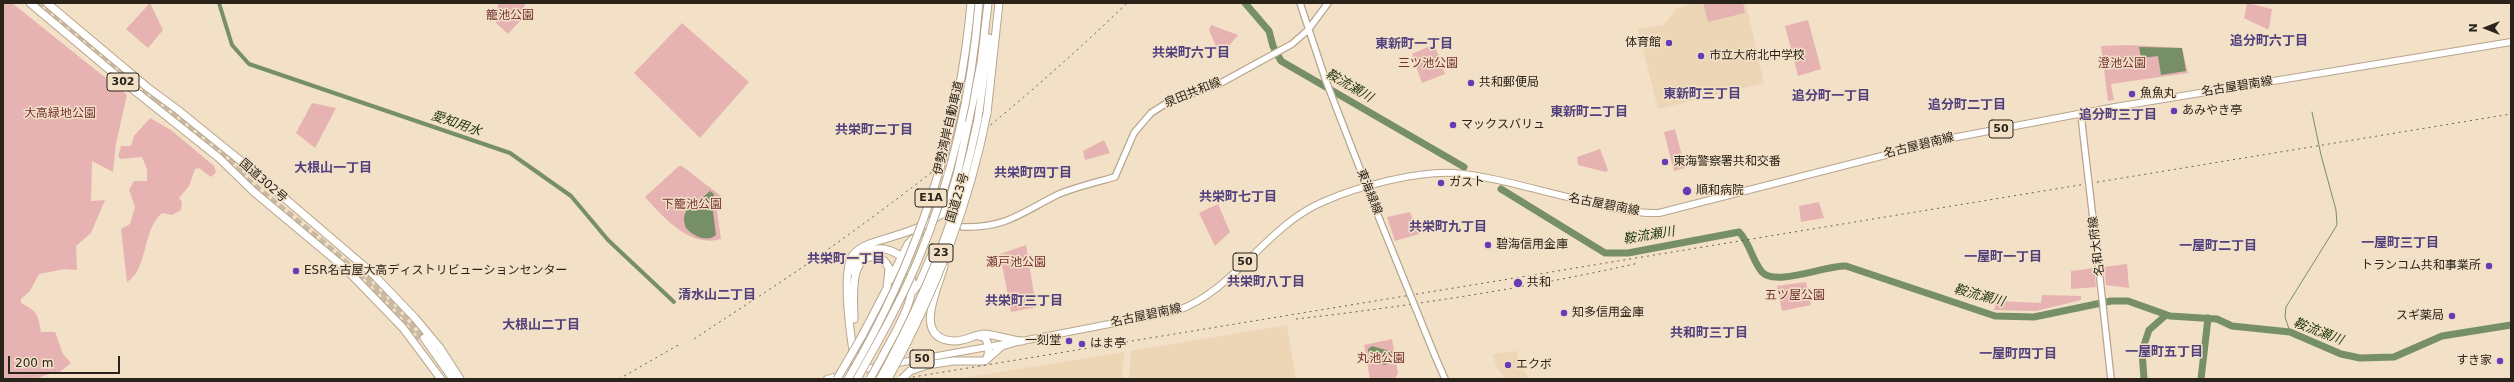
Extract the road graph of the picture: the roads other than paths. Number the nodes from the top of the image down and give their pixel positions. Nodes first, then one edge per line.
1 (30, 3) edge
2 (47, 3) edge
3 (971, 3) edge
4 (979, 3) edge
5 (988, 3) edge
6 (992, 3) edge
7 (999, 3) edge
8 (1300, 3) edge
9 (1328, 3) edge
10 (1308, 30) junction
11 (2511, 42) edge
12 (2081, 114) junction
13 (1367, 187) junction
14 (945, 210) junction
15 (962, 227) dead end
16 (933, 252) dead end
17 (899, 255) dead end
18 (945, 260) junction
19 (908, 267) dead end
20 (887, 288) junction
21 (912, 292) junction
22 (854, 326) junction
23 (973, 337) junction
24 (1022, 341) junction
25 (988, 347) junction
26 (985, 361) junction
27 (858, 371) junction
28 (441, 379) edge
29 (447, 379) edge
30 (452, 379) edge
31 (460, 379) edge
32 (828, 379) edge
33 (837, 379) edge
34 (847, 379) edge
35 (857, 379) edge
36 (870, 379) edge
37 (880, 379) edge
38 (888, 379) edge
39 (902, 379) edge
40 (1445, 379) edge
41 (2111, 379) edge

1 - 28 highway, 国道302号 / 302
2 - 31 highway, 国道302号 / 302
3 - 34 highway, 伊勢湾岸自動車道 / E1A, bridge
4 - 35 highway, 伊勢湾岸自動車道 / E1A, bridge
5 - 14 highway, bridge
6 - 37 highway, 国道23号 / 23, bridge
7 - 18 highway, 国道23号 / 23, bridge
8 - 10 main road, 東海緑線
9 - 10 main road, 泉田共和線
10 - 13 main road, 東海緑線
10 - 15 main road, 泉田共和線
11 - 12 main road, 名古屋碧南線 / 50
12 - 13 main road, 名古屋碧南線 / 50
12 - 41 main road, 名和大府線, bridge
13 - 24 main road, 名古屋碧南線 / 50
13 - 40 main road, 東海緑線, bridge
14 - 20 highway
14 - 27 highway
16 - 21 highway
17 - 22 highway
18 - 23 highway, bridge
18 - 38 highway, 国道23号 / 23, bridge
19 - 21 highway
20 - 22 highway
20 - 33 highway, bridge
21 - 36 highway, bridge
22 - 27 highway
23 - 24 highway
23 - 25 highway
24 - 25 main road, 名古屋碧南線 / 50
24 - 26 highway
25 - 26 highway
25 - 27 main road, 名古屋碧南線 / 50
26 - 39 highway, bridge
27 - 32 main road, 名古屋碧南線 / 50
29 - 30 highway

